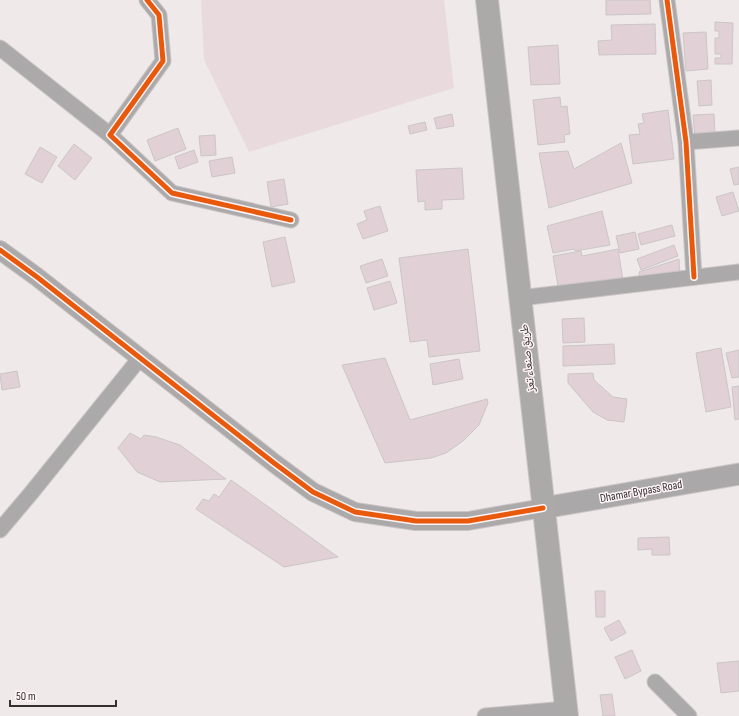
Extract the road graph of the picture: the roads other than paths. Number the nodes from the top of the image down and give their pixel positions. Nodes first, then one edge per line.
1 (148, 0) edge
2 (487, 0) edge
3 (667, 0) edge
4 (0, 48) edge
5 (110, 135) junction
6 (739, 138) edge
7 (686, 142) junction
8 (291, 220) dead end
9 (0, 250) edge
10 (739, 272) edge
11 (694, 277) junction
12 (520, 298) junction
13 (140, 358) junction
14 (739, 474) edge
15 (543, 508) junction
16 (0, 530) edge
17 (655, 682) dead end
18 (566, 712) edge
19 (485, 716) edge
20 (689, 716) edge

1 - 5 street
2 - 12 highway, طريق صنعاء تعز
3 - 7 street
4 - 5 street
5 - 8 street
6 - 7 street
7 - 11 street
9 - 13 street
10 - 11 street
11 - 12 street
12 - 15 highway, طريق صنعاء تعز
13 - 15 street
13 - 16 street
14 - 15 main road, Dhamar Bypass Road
15 - 18 highway, طريق صنعاء تعز
17 - 20 street
18 - 19 street

